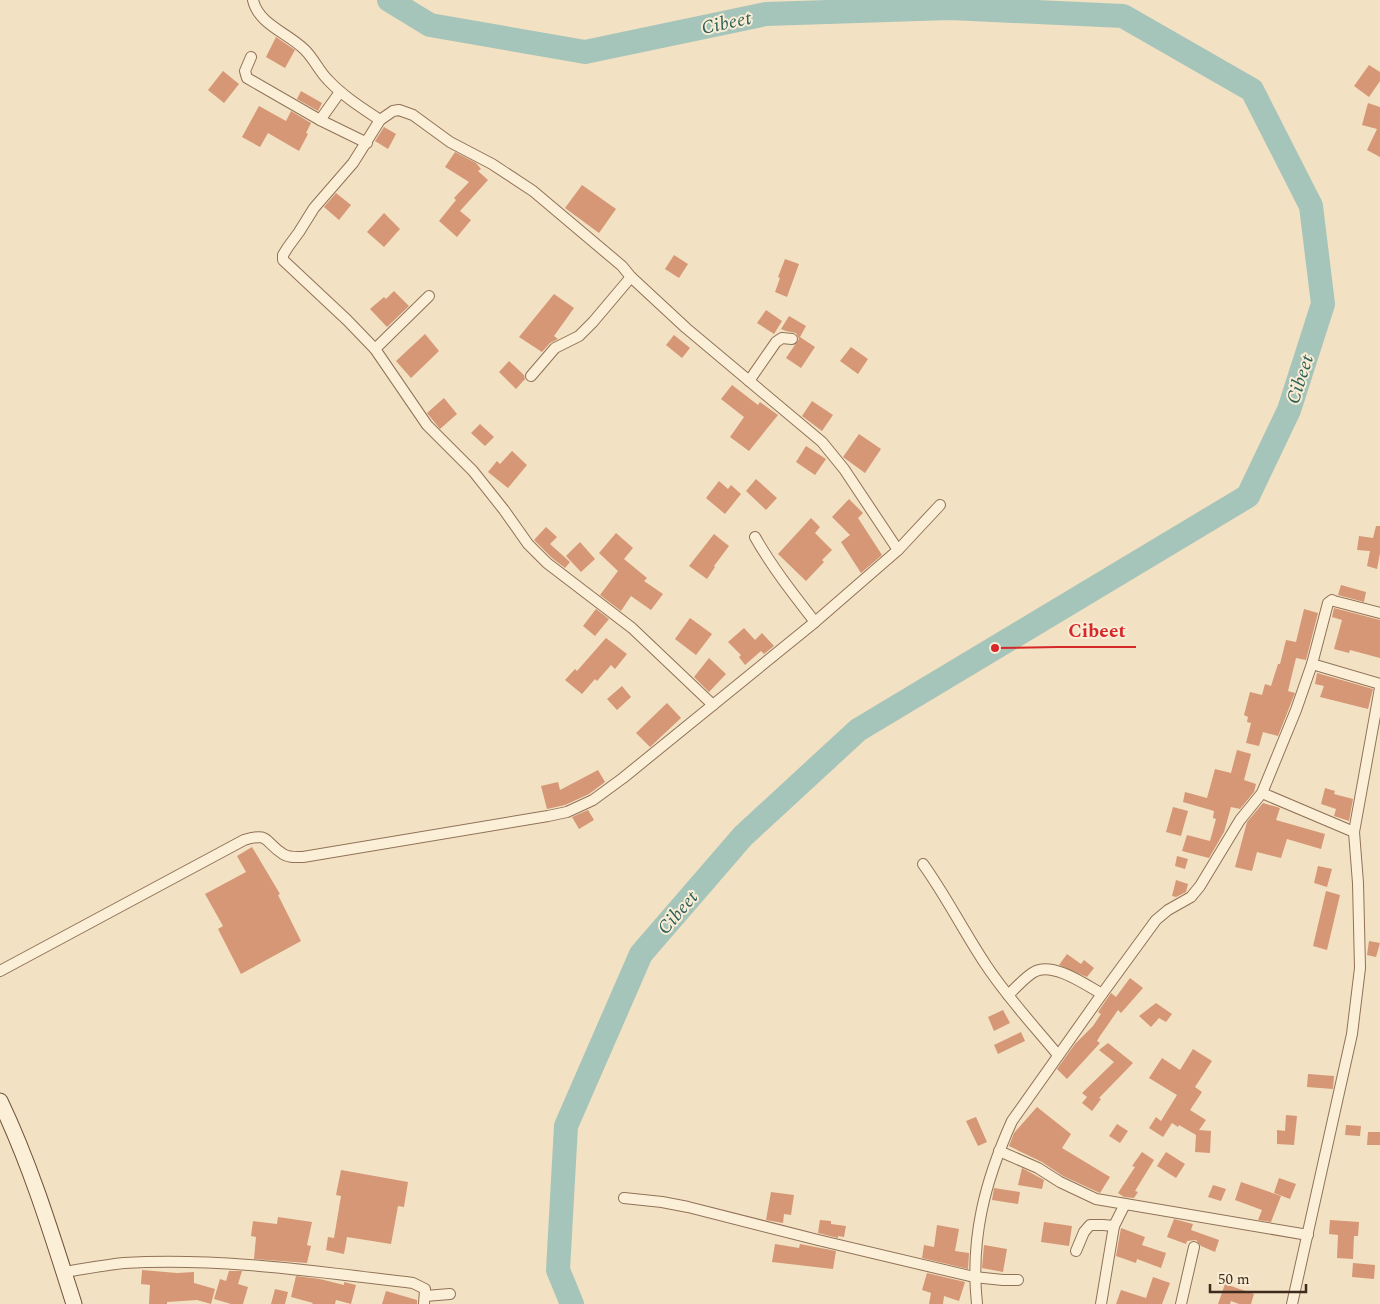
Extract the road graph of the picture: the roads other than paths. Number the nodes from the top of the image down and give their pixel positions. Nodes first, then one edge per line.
1 (253, 0) edge
2 (251, 57) dead end
3 (340, 92) junction
4 (320, 120) junction
5 (380, 120) junction
6 (367, 143) junction
7 (631, 277) junction
8 (429, 296) dead end
9 (792, 339) dead end
10 (375, 349) junction
11 (531, 376) dead end
12 (749, 381) junction
13 (940, 505) dead end
14 (755, 537) dead end
15 (898, 550) junction
16 (1380, 612) edge
17 (816, 622) junction
18 (1312, 664) junction
19 (1380, 684) edge
20 (1380, 688) edge
21 (713, 705) junction
22 (1262, 793) junction
23 (1354, 832) junction
24 (923, 864) dead end
25 (0, 971) edge
26 (1102, 994) junction
27 (1008, 995) junction
28 (1058, 1055) junction
29 (0, 1101) edge
30 (1000, 1151) junction
31 (624, 1198) dead end
32 (1125, 1204) junction
33 (1114, 1226) junction
34 (1308, 1235) junction
35 (1194, 1247) dead end
36 (1076, 1251) dead end
37 (64, 1272) junction
38 (974, 1276) junction
39 (1018, 1280) dead end
40 (450, 1294) dead end
41 (424, 1300) edge
42 (74, 1304) edge
43 (977, 1304) edge
44 (1101, 1304) edge
45 (1181, 1304) edge
46 (1292, 1304) edge

1 - 3 street
2 - 4 street
3 - 4 street
3 - 5 street
4 - 6 street
5 - 6 street
5 - 7 street
6 - 10 street
7 - 11 street
7 - 12 street
8 - 10 street
9 - 12 street
10 - 21 street
12 - 15 street
13 - 15 street
14 - 17 street
15 - 17 street
16 - 18 street
17 - 21 street
18 - 19 street
18 - 22 street
20 - 23 street
21 - 25 street
22 - 23 street
22 - 26 street
23 - 34 street
24 - 27 street
26 - 27 street
26 - 28 street
27 - 28 street
28 - 30 street
29 - 37 street
30 - 32 street
30 - 38 street
31 - 38 street
32 - 33 street
32 - 34 street
33 - 36 street
33 - 44 street
34 - 46 street
35 - 45 street
37 - 41 street
37 - 42 street
38 - 39 street
38 - 43 street
40 - 41 street

